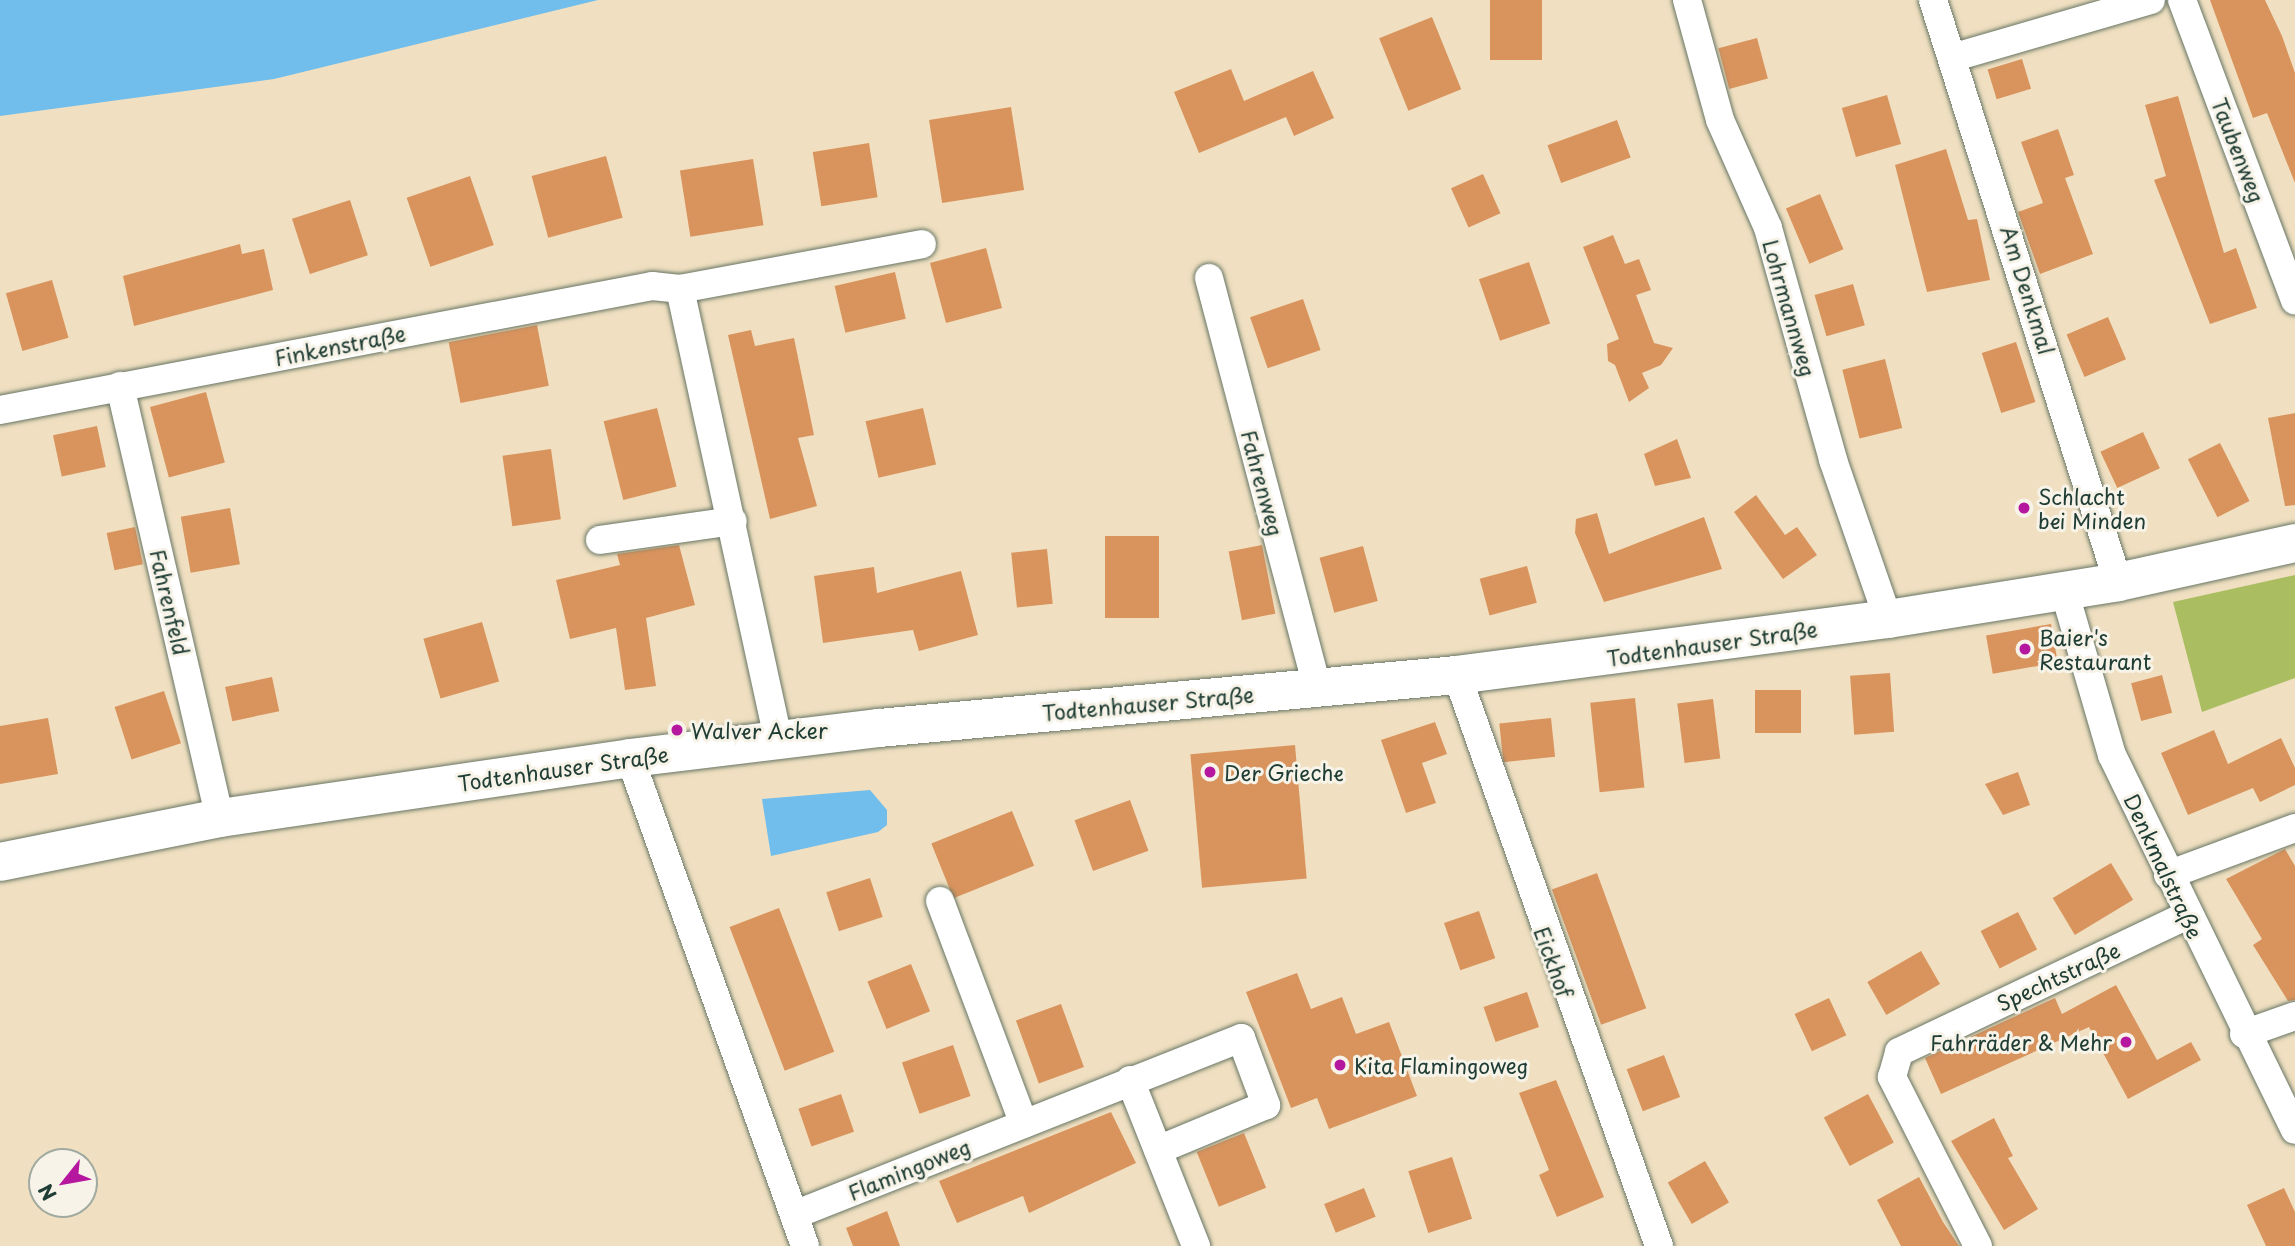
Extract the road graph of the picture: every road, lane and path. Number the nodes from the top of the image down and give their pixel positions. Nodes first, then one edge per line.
1 (1687, 0) edge
2 (1933, 0) edge
3 (2151, 0) edge
4 (2182, 0) edge
5 (1955, 57) junction
6 (922, 244) dead end
7 (1209, 278) dead end
8 (680, 289) junction
9 (2295, 300) edge
10 (120, 386) junction
11 (0, 410) edge
12 (733, 521) junction
13 (600, 540) dead end
14 (2295, 542) edge
15 (2118, 582) junction
16 (2064, 590) junction
17 (1888, 619) junction
18 (1457, 675) junction
19 (1317, 688) junction
20 (778, 740) junction
21 (630, 758) junction
22 (220, 818) junction
23 (2295, 828) edge
24 (0, 862) edge
25 (2168, 875) junction
26 (940, 901) dead end
27 (2186, 916) junction
28 (2295, 1016) edge
29 (2244, 1034) junction
30 (1130, 1080) junction
31 (1024, 1124) junction
32 (2295, 1130) edge
33 (1158, 1150) junction
34 (794, 1214) junction
35 (805, 1246) edge
36 (1196, 1246) edge
37 (1659, 1246) edge
38 (1978, 1246) edge

1 - 17 street, Lohrmannweg
2 - 5 street, Am Denkmal
3 - 5 street
4 - 9 street, Taubenweg
5 - 15 street, Am Denkmal
6 - 8 street, Finkenstraße
7 - 19 street, Fahrenweg
8 - 10 street, Finkenstraße
8 - 12 street
10 - 11 street, Finkenstraße
10 - 22 street, Fahrenfeld
12 - 13 street
12 - 20 street
14 - 15 main road, Todtenhauser Straße
15 - 16 main road, Todtenhauser Straße
16 - 17 main road, Todtenhauser Straße
16 - 25 street, Denkmalstraße
17 - 18 main road, Todtenhauser Straße
18 - 19 main road, Todtenhauser Straße
18 - 37 street, Eickhof
19 - 20 main road, Todtenhauser Straße
20 - 21 main road, Todtenhauser Straße
21 - 22 main road, Todtenhauser Straße
21 - 34 street
22 - 24 main road, Todtenhauser Straße
23 - 25 street
25 - 27 street, Denkmalstraße
26 - 31 street
27 - 29 street, Denkmalstraße
27 - 38 street, Spechtstraße
28 - 29 street
29 - 32 street, Denkmalstraße
30 - 31 street, Flamingoweg
30 - 33 street
30 - 33 street, Flamingoweg
31 - 34 street, Flamingoweg
33 - 36 street
34 - 35 street

